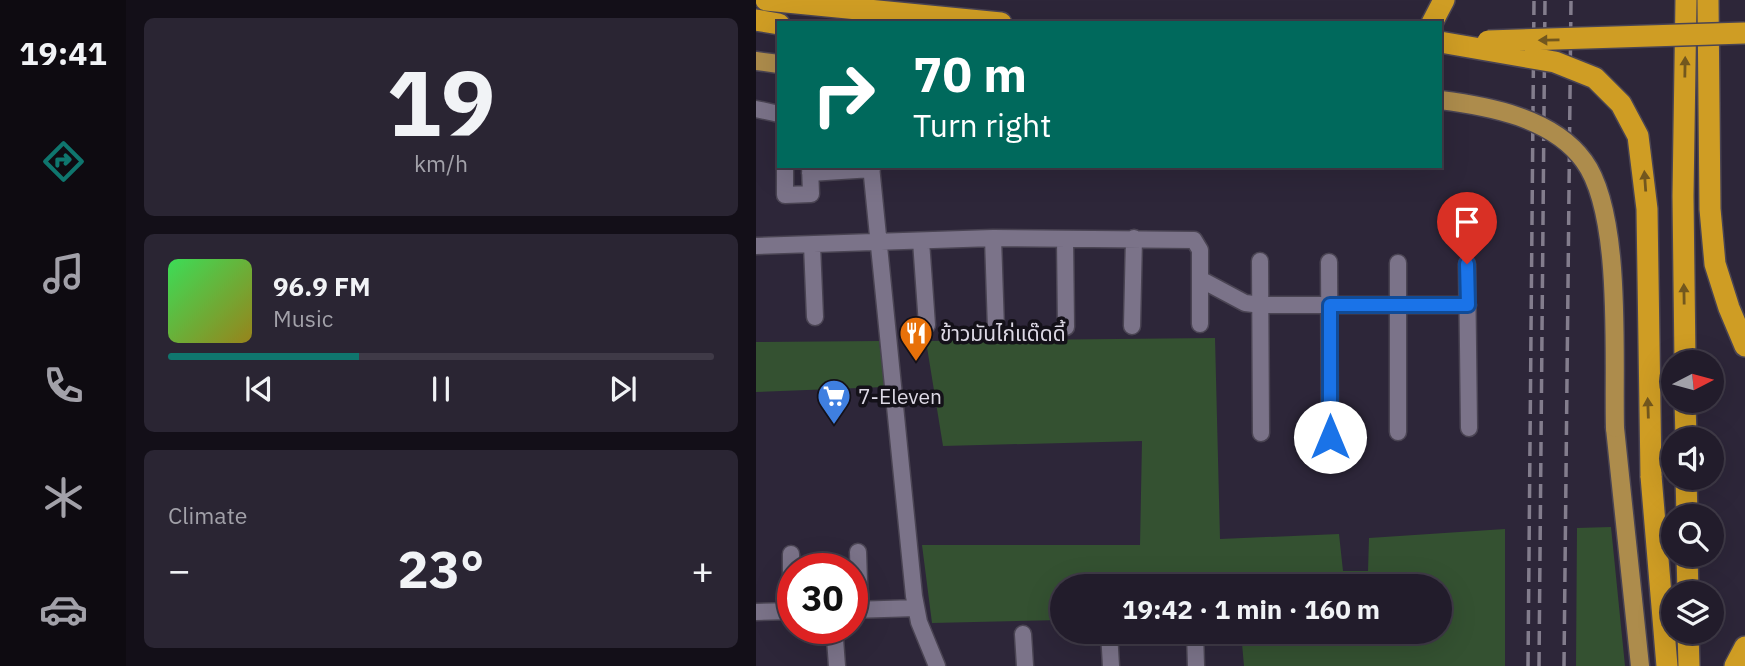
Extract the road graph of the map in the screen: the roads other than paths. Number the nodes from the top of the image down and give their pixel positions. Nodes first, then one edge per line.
1 (766, 0) edge
2 (1444, 0) edge
3 (1686, 0) edge
4 (1708, 0) edge
5 (756, 20) edge
6 (981, 21) edge
7 (1433, 21) edge
8 (777, 24) edge
9 (1745, 33) edge
10 (1442, 42) edge
11 (1442, 42) edge
12 (756, 61) edge
13 (777, 64) edge
14 (1442, 100) edge
15 (756, 109) edge
16 (777, 114) edge
17 (785, 168) edge
18 (851, 168) edge
19 (872, 168) edge
20 (810, 170) edge
21 (993, 238) junction
22 (1134, 238) junction
23 (1065, 239) junction
24 (921, 241) junction
25 (879, 243) junction
26 (812, 245) junction
27 (756, 246) edge
28 (1260, 261) dead end
29 (1329, 262) dead end
30 (1398, 263) dead end
31 (1467, 264) dead end
32 (1200, 279) junction
33 (1262, 305) junction
34 (1330, 305) junction
35 (1398, 305) junction
36 (1468, 305) junction
37 (815, 317) dead end
38 (1199, 324) dead end
39 (927, 326) dead end
40 (1132, 326) dead end
41 (1066, 327) dead end
42 (996, 329) dead end
43 (1745, 346) edge
44 (1685, 350) edge
45 (1469, 428) dead end
46 (1398, 432) dead end
47 (1261, 433) dead end
48 (1330, 437) dead end
49 (916, 608) junction
50 (868, 610) edge
51 (777, 611) edge
52 (756, 612) edge
53 (1023, 634) dead end
54 (835, 644) edge
55 (1110, 644) edge
56 (1195, 644) edge
57 (1688, 644) edge
58 (1745, 647) edge
59 (837, 666) edge
60 (937, 666) edge
61 (1025, 666) edge
62 (1111, 666) edge
63 (1196, 666) edge
64 (1640, 666) edge
65 (1667, 666) edge
66 (1689, 666) edge
67 (1735, 666) edge

1 - 6 highway
2 - 7 highway
44 -> 3 highway
4 - 43 highway
5 - 8 highway
9 -> 10 highway, bridge
65 -> 11 highway, bridge
12 - 13 main road
14 - 64 main road, bridge
15 - 16 street
17 - 20 street
18 - 20 street
19 - 25 street
21 - 23 street
21 - 24 street
21 - 42 street
22 - 23 street
22 - 32 street
22 - 40 street
23 - 41 street
24 - 25 street
24 - 39 street
25 - 26 street
25 - 49 street
26 - 27 street
26 - 37 street
28 - 33 street
29 - 34 street
30 - 35 street
31 - 36 street
32 - 33 street
32 - 38 street
33 - 34 street
33 - 47 street
34 - 35 street
34 - 48 street
35 - 36 street
35 - 46 street
36 - 45 street
49 - 50 street
49 - 60 street
51 - 52 street
53 - 61 street
54 - 59 street
55 - 62 street
56 - 63 street
57 - 66 highway
58 - 67 highway

